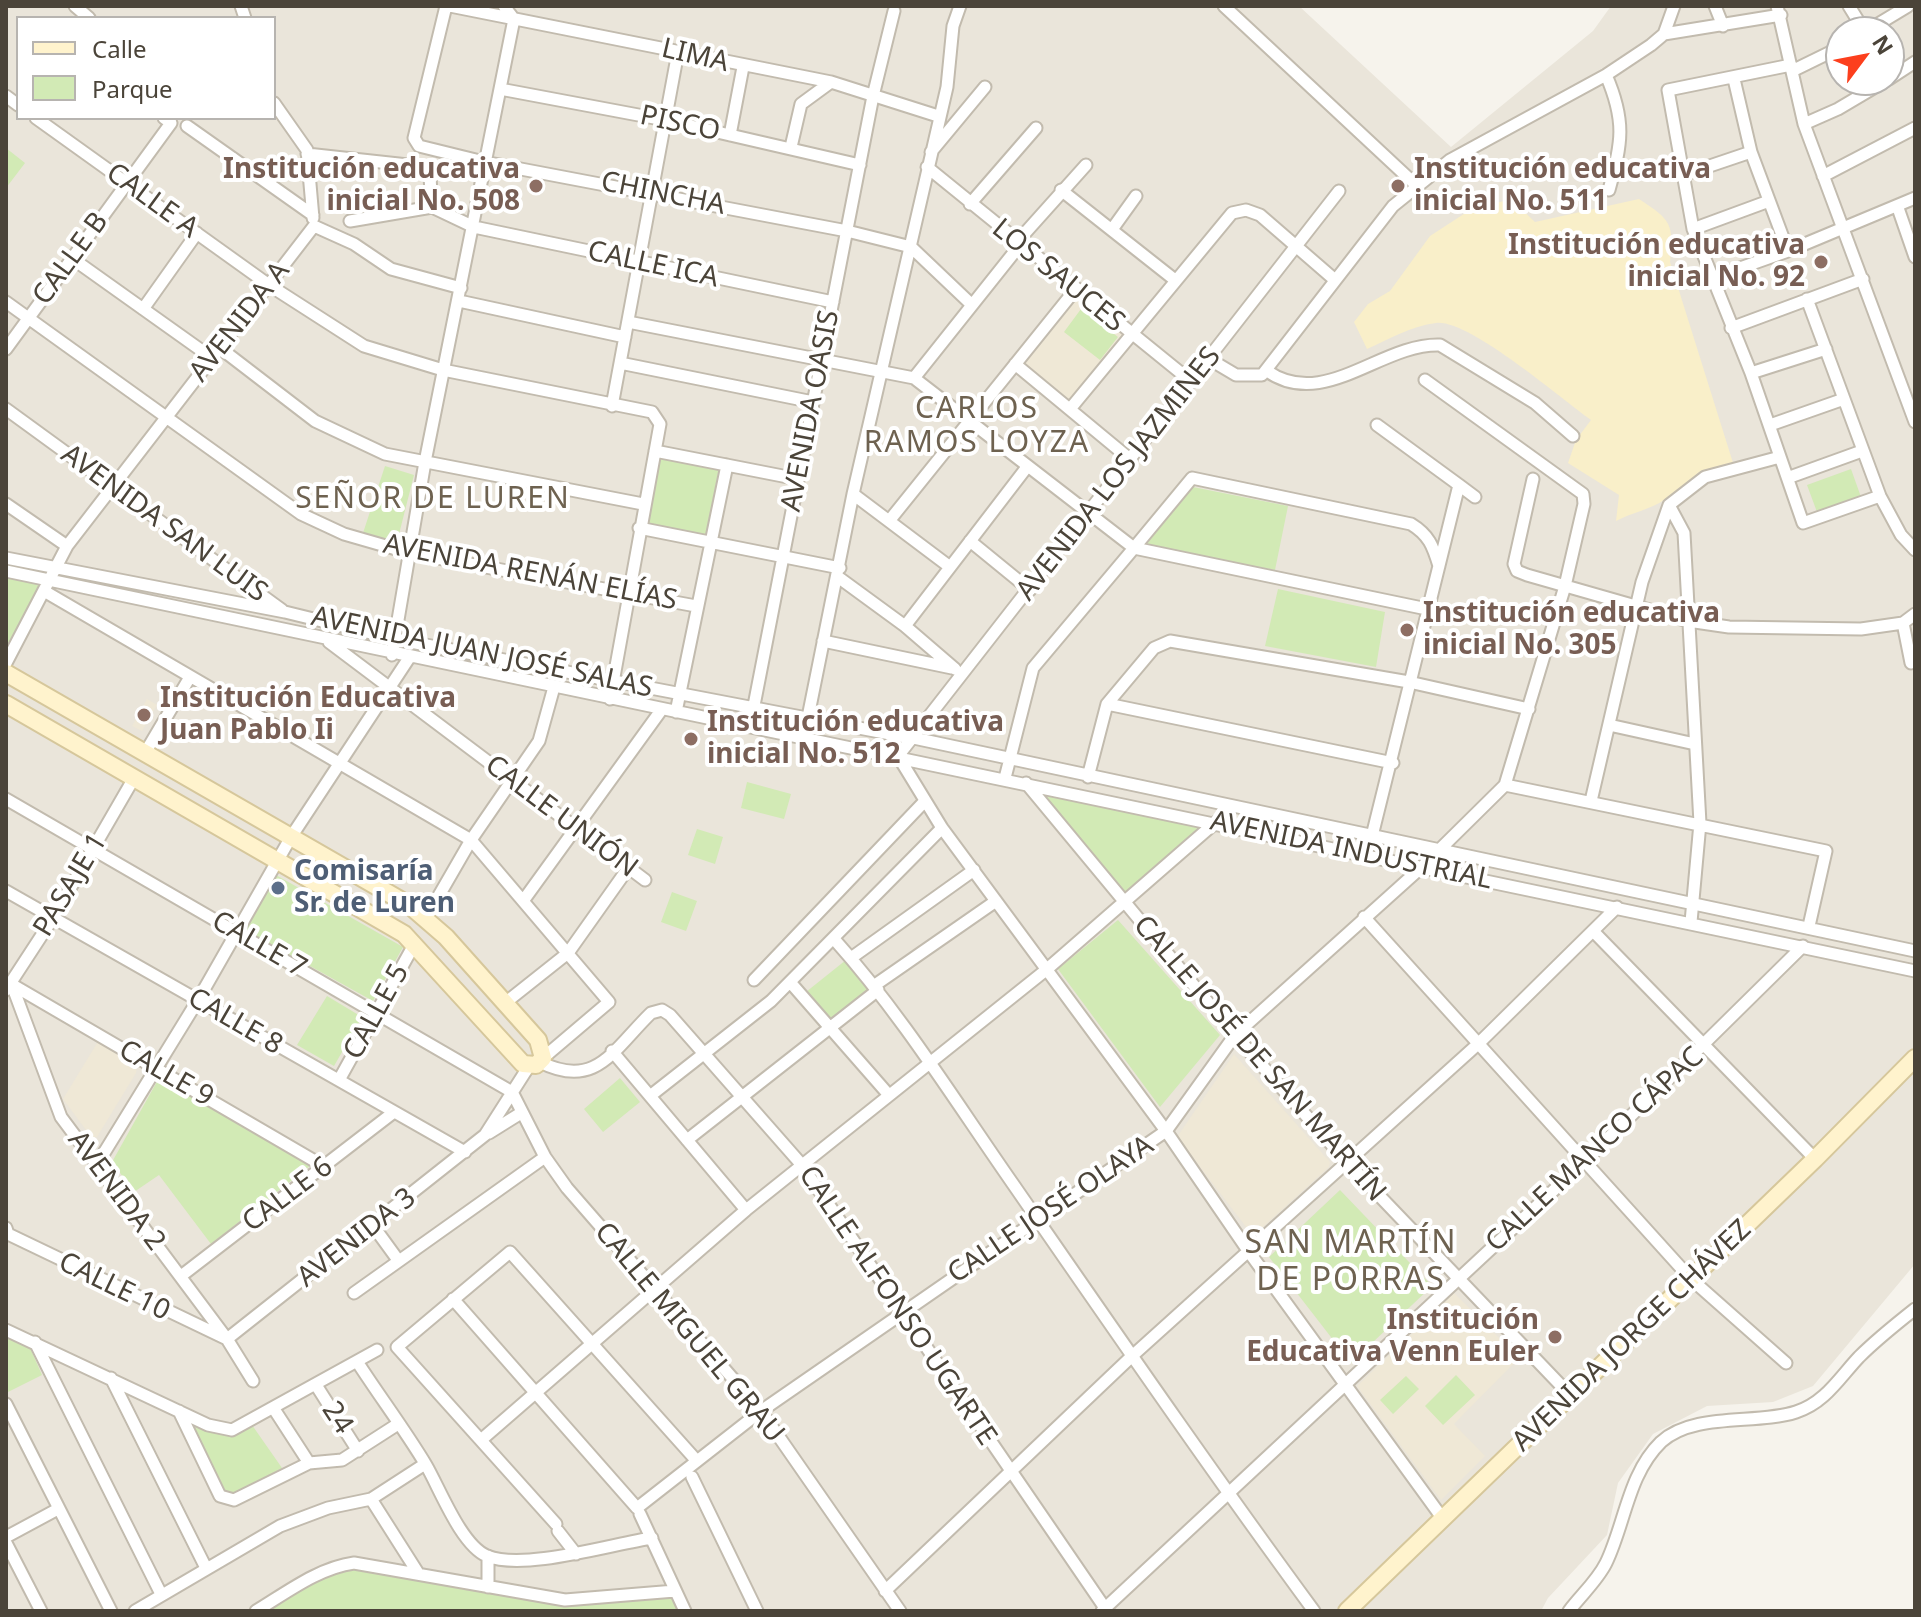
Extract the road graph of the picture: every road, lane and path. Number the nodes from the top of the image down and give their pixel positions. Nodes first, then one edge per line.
1 (448, 6) edge
2 (504, 6) edge
3 (960, 6) edge
4 (1224, 6) edge
5 (1674, 6) edge
6 (1715, 6) edge
7 (1910, 6) edge
8 (894, 11) dead end
9 (1779, 11) edge
10 (1915, 12) edge
11 (514, 19) junction
12 (1723, 26) junction
13 (1664, 34) junction
14 (678, 52) junction
15 (1825, 54) edge
16 (743, 67) junction
17 (1792, 68) junction
18 (1606, 75) junction
19 (1734, 79) junction
20 (831, 82) junction
21 (985, 87) dead end
22 (500, 89) junction
23 (873, 96) junction
24 (1860, 96) edge
25 (276, 106) edge
26 (938, 116) junction
27 (39, 120) edge
28 (168, 120) edge
29 (665, 120) junction
30 (1804, 124) junction
31 (187, 126) dead end
32 (1036, 128) dead end
33 (1915, 128) edge
34 (730, 135) junction
35 (791, 147) junction
36 (1751, 152) junction
37 (930, 153) junction
38 (307, 154) junction
39 (484, 162) junction
40 (860, 165) junction
41 (1086, 165) dead end
42 (927, 167) junction
43 (1683, 175) junction
44 (1823, 176) junction
45 (127, 183) junction
46 (1417, 186) junction
47 (1061, 190) junction
48 (1609, 190) dead end
49 (652, 191) junction
50 (1339, 191) dead end
51 (1136, 196) dead end
52 (1915, 198) edge
53 (1769, 201) junction
54 (970, 204) junction
55 (432, 207) junction
56 (1898, 208) junction
57 (314, 220) junction
58 (350, 221) dead end
59 (474, 227) junction
60 (1113, 228) junction
61 (1693, 229) junction
62 (1844, 229) junction
63 (847, 231) junction
64 (197, 233) junction
65 (1019, 244) junction
66 (1297, 246) junction
67 (911, 247) junction
68 (1788, 251) junction
69 (1915, 257) edge
70 (73, 259) junction
71 (639, 262) junction
72 (1712, 278) junction
73 (1863, 279) junction
74 (1175, 280) junction
75 (1335, 280) junction
76 (269, 285) junction
77 (461, 288) junction
78 (1075, 290) junction
79 (1807, 299) junction
80 (459, 301) junction
81 (6, 302) edge
82 (833, 302) junction
83 (972, 305) junction
84 (143, 309) junction
85 (28, 318) junction
86 (628, 322) junction
87 (1731, 328) junction
88 (1131, 334) junction
89 (625, 337) junction
90 (220, 348) junction
91 (6, 349) edge
92 (1826, 349) junction
93 (212, 358) junction
94 (1209, 359) junction
95 (821, 362) junction
96 (620, 363) junction
97 (1015, 364) junction
98 (443, 370) junction
99 (1267, 371) junction
100 (883, 372) junction
101 (1751, 373) junction
102 (914, 378) junction
103 (1425, 380) dead end
104 (1192, 382) junction
105 (1844, 399) junction
106 (813, 402) junction
107 (612, 406) junction
108 (6, 409) edge
109 (1070, 409) junction
110 (166, 417) junction
111 (970, 420) junction
112 (1915, 422) edge
113 (1377, 425) dead end
114 (1770, 425) junction
115 (1573, 436) dead end
116 (655, 451) junction
117 (1862, 451) junction
118 (1780, 457) junction
119 (1131, 460) junction
120 (425, 462) junction
121 (727, 465) junction
122 (1027, 467) junction
123 (1790, 477) junction
124 (798, 479) junction
125 (1533, 479) dead end
126 (1459, 485) junction
127 (113, 486) junction
128 (853, 494) junction
129 (1880, 496) junction
130 (1475, 497) dead end
131 (6, 504) edge
132 (643, 504) junction
133 (1669, 505) junction
134 (1088, 513) junction
135 (889, 521) junction
136 (639, 528) junction
137 (970, 541) junction
138 (711, 542) junction
139 (67, 546) junction
140 (1134, 548) junction
141 (1915, 550) edge
142 (410, 553) junction
143 (783, 554) junction
144 (6, 558) edge
145 (1439, 566) junction
146 (950, 567) junction
147 (55, 569) junction
148 (6, 571) edge
149 (839, 573) junction
150 (47, 586) junction
151 (1565, 586) junction
152 (166, 589) junction
153 (1030, 590) junction
154 (627, 594) junction
155 (164, 604) junction
156 (1637, 605) junction
157 (696, 606) junction
158 (1427, 609) junction
159 (285, 612) junction
160 (1915, 614) edge
161 (1688, 621) junction
162 (1903, 623) junction
163 (905, 626) junction
164 (323, 637) junction
165 (395, 639) junction
166 (823, 641) junction
167 (392, 655) junction
168 (409, 658) junction
169 (1915, 662) edge
170 (6, 663) edge
171 (960, 670) junction
172 (6, 673) edge
173 (190, 677) junction
174 (614, 681) junction
175 (1409, 682) junction
176 (554, 687) junction
177 (391, 688) junction
178 (680, 693) junction
179 (610, 699) junction
180 (6, 704) edge
181 (1107, 704) junction
182 (754, 707) junction
183 (662, 709) junction
184 (1529, 709) junction
185 (676, 712) junction
186 (808, 718) junction
187 (1609, 725) junction
188 (750, 726) junction
189 (804, 737) junction
190 (910, 738) junction
191 (1695, 744) junction
192 (145, 753) junction
193 (898, 756) junction
194 (1011, 761) junction
195 (340, 762) junction
196 (1393, 763) junction
197 (1088, 777) junction
198 (134, 778) junction
199 (1005, 778) junction
200 (512, 781) junction
201 (1025, 782) junction
202 (1505, 785) junction
203 (6, 799) edge
204 (1591, 801) junction
205 (924, 802) junction
206 (1216, 822) junction
207 (1700, 823) junction
208 (942, 828) junction
209 (576, 829) junction
210 (1372, 836) junction
211 (291, 837) junction
212 (471, 840) junction
213 (93, 849) junction
214 (1441, 849) junction
215 (278, 861) junction
216 (1423, 866) junction
217 (629, 867) junction
218 (974, 870) junction
219 (645, 880) dead end
220 (6, 891) edge
221 (523, 901) junction
222 (996, 901) junction
223 (1695, 903) junction
224 (1124, 904) junction
225 (1617, 907) junction
226 (1364, 917) junction
227 (53, 918) junction
228 (426, 918) junction
229 (1691, 922) junction
230 (1809, 926) junction
231 (1593, 931) junction
232 (236, 932) junction
233 (834, 939) junction
234 (415, 943) junction
235 (1803, 946) junction
236 (1915, 951) edge
237 (568, 953) junction
238 (851, 958) junction
239 (1046, 970) junction
240 (1915, 971) edge
241 (754, 980) dead end
242 (790, 982) junction
243 (8, 986) edge
244 (876, 987) junction
245 (198, 1000) junction
246 (505, 1003) junction
247 (376, 1013) junction
248 (830, 1026) junction
249 (1235, 1035) junction
250 (1478, 1044) junction
251 (1704, 1046) junction
252 (612, 1051) junction
253 (702, 1053) junction
254 (1915, 1058) edge
255 (537, 1062) junction
256 (931, 1062) junction
257 (156, 1068) junction
258 (339, 1080) junction
259 (512, 1092) junction
260 (888, 1094) junction
261 (650, 1096) junction
262 (742, 1096) junction
263 (394, 1112) junction
264 (521, 1113) junction
265 (1166, 1131) junction
266 (485, 1135) junction
267 (687, 1140) junction
268 (465, 1152) junction
269 (545, 1157) junction
270 (1815, 1159) junction
271 (1348, 1163) junction
272 (1583, 1163) junction
273 (801, 1164) junction
274 (96, 1166) junction
275 (325, 1167) junction
276 (746, 1210) junction
277 (1036, 1218) junction
278 (374, 1227) junction
279 (7, 1233) edge
280 (1249, 1252) junction
281 (398, 1260) junction
282 (181, 1276) junction
283 (1457, 1279) junction
284 (1691, 1279) junction
285 (654, 1288) junction
286 (354, 1293) dead end
287 (453, 1299) junction
288 (1915, 1309) edge
289 (902, 1313) junction
290 (6, 1330) edge
291 (227, 1339) junction
292 (34, 1342) junction
293 (591, 1343) junction
294 (377, 1350) dead end
295 (1131, 1357) junction
296 (358, 1363) junction
297 (1786, 1363) dead end
298 (111, 1378) junction
299 (253, 1381) dead end
300 (316, 1385) junction
301 (1347, 1386) junction
302 (536, 1392) junction
303 (1570, 1395) junction
304 (6, 1404) edge
305 (274, 1409) junction
306 (179, 1410) junction
307 (761, 1411) junction
308 (398, 1424) junction
309 (481, 1440) junction
310 (358, 1451) junction
311 (696, 1460) junction
312 (309, 1463) junction
313 (425, 1464) junction
314 (1009, 1471) junction
315 (692, 1477) dead end
316 (1228, 1494) junction
317 (371, 1499) junction
318 (58, 1509) junction
319 (639, 1511) junction
320 (1443, 1519) junction
321 (652, 1538) junction
322 (6, 1540) edge
323 (576, 1554) junction
324 (488, 1556) junction
325 (206, 1568) junction
326 (418, 1573) junction
327 (488, 1587) junction
328 (675, 1591) junction
329 (885, 1591) junction
330 (161, 1594) junction
331 (1104, 1610) edge
332 (41, 1611) edge
333 (111, 1611) edge
334 (135, 1611) edge
335 (256, 1611) edge
336 (685, 1611) edge
337 (757, 1611) edge
338 (900, 1611) edge
339 (1314, 1611) edge
340 (1347, 1611) edge
341 (1569, 1611) edge

1 - 11 street, LIMA
1 - 39 street, CHINCHA
2 - 11 street
3 - 26 street
4 - 46 street
5 - 13 street
6 - 12 street
7 - 10 street
8 - 23 street, AVENIDA OASIS
9 - 12 street
9 - 17 street
11 - 14 street, LIMA
11 - 22 street
12 - 13 street
13 - 18 street
14 - 16 street, LIMA
14 - 29 street
15 - 17 street
16 - 20 street, LIMA
16 - 34 street
17 - 19 street
17 - 30 street
18 - 46 street
18 - 48 street
19 - 36 street
19 - 43 street
20 - 23 street, LIMA
20 - 35 street
21 - 37 street
22 - 29 street, PISCO
22 - 39 street
23 - 26 street, LIMA
23 - 40 street, AVENIDA OASIS
24 - 30 street
25 - 38 street
26 - 37 street
27 - 45 street, CALLE A
28 - 45 street, CALLE B
29 - 34 street, PISCO
29 - 49 street
30 - 44 street
31 - 57 street
32 - 54 street
33 - 44 street
34 - 35 street, PISCO
35 - 40 street, PISCO
36 - 43 street
36 - 53 street
37 - 42 street
38 - 55 street
38 - 57 street
39 - 49 street, CHINCHA
39 - 59 street
40 - 63 street, AVENIDA OASIS
41 - 47 street
42 - 54 street, LOS SAUCES
42 - 67 street
43 - 61 street
44 - 62 street
45 - 64 street, CALLE A
45 - 70 street, CALLE B
46 - 75 street
47 - 60 street
47 - 65 street
49 - 63 street, CHINCHA
49 - 71 street
50 - 66 street, AVENIDA LOS JAZMINES
51 - 60 street
52 - 56 street
53 - 61 street
53 - 68 street
54 - 65 street, LOS SAUCES
55 - 58 street
55 - 59 street, CALLE ICA
56 - 62 street
56 - 69 street
57 - 76 street, AVENIDA A
57 - 77 street
59 - 71 street, CALLE ICA
59 - 77 street
60 - 74 street
61 - 72 street
62 - 68 street
62 - 73 street
63 - 67 street, CHINCHA
63 - 82 street, AVENIDA OASIS
64 - 76 street, CALLE A
64 - 84 street
65 - 78 street, LOS SAUCES
65 - 83 street
66 - 74 street
66 - 75 street
66 - 94 street, AVENIDA LOS JAZMINES
67 - 83 street
67 - 100 street
68 - 72 street
70 - 84 street
70 - 85 street, CALLE B
71 - 82 street, CALLE ICA
71 - 86 street
72 - 87 street
73 - 79 street
73 - 112 street
74 - 88 street
75 - 99 street
76 - 90 street, AVENIDA A
76 - 98 street, CALLE A
77 - 80 street
78 - 88 street, LOS SAUCES
78 - 97 street
79 - 87 street
79 - 92 street
80 - 89 street
80 - 98 street
81 - 85 street, AVENIDA RENÁN ELÍAS
82 - 95 street, AVENIDA OASIS
83 - 102 street
84 - 93 street
85 - 91 street, CALLE B
85 - 110 street, AVENIDA RENÁN ELÍAS
86 - 89 street
86 - 95 street
87 - 101 street
88 - 104 street, LOS SAUCES
88 - 109 street
89 - 96 street
90 - 93 street, AVENIDA A
90 - 120 street
92 - 101 street
92 - 105 street
93 - 110 street, AVENIDA A
94 - 99 street
94 - 104 street, AVENIDA LOS JAZMINES
95 - 100 street
95 - 106 street, AVENIDA OASIS
96 - 106 street
96 - 107 street
97 - 109 street
97 - 111 street
98 - 107 street, CALLE A
98 - 120 street
99 - 115 street
100 - 102 street
100 - 128 street
101 - 114 street
102 - 111 street
103 - 151 street
104 - 119 street, AVENIDA LOS JAZMINES
105 - 114 street
105 - 117 street
106 - 124 street, AVENIDA OASIS
107 - 116 street, CALLE A
108 - 127 street, AVENIDA SAN LUIS
109 - 119 street
110 - 127 street, AVENIDA A
110 - 142 street, AVENIDA RENÁN ELÍAS
111 - 122 street
111 - 135 street
113 - 126 street
114 - 118 street
116 - 121 street
116 - 132 street
117 - 123 street
117 - 129 street
118 - 123 street
118 - 133 street
119 - 134 street, AVENIDA LOS JAZMINES
120 - 132 street
120 - 142 street
121 - 124 street
121 - 138 street
122 - 134 street
122 - 137 street
123 - 129 street
124 - 143 street, AVENIDA OASIS
125 - 151 street
126 - 130 street
126 - 145 street
127 - 139 street, AVENIDA A
127 - 159 street, AVENIDA SAN LUIS
128 - 135 street
128 - 149 street
129 - 141 street
131 - 139 street
132 - 136 street
133 - 156 street
133 - 161 street
134 - 140 street
134 - 153 street, AVENIDA LOS JAZMINES
135 - 146 street
136 - 138 street
136 - 154 street
137 - 146 street
137 - 153 street
138 - 143 street
138 - 157 street
139 - 147 street, AVENIDA A
140 - 145 street
140 - 158 street
140 - 194 street
142 - 154 street, AVENIDA RENÁN ELÍAS
142 - 165 street
143 - 149 street
143 - 182 street, AVENIDA OASIS
144 - 147 street, AVENIDA JUAN JOSÉ SALAS
145 - 158 street
146 - 163 street
147 - 150 street, AVENIDA A
147 - 152 street, AVENIDA JUAN JOSÉ SALAS
148 - 150 street, AVENIDA JUAN JOSÉ SALAS
149 - 163 street
149 - 166 street
150 - 155 street, AVENIDA JUAN JOSÉ SALAS
150 - 170 street, AVENIDA A
150 - 173 street
151 - 156 street
151 - 184 street
152 - 155 street
152 - 159 street, AVENIDA JUAN JOSÉ SALAS
153 - 171 street, AVENIDA LOS JAZMINES
154 - 157 street, AVENIDA RENÁN ELÍAS
154 - 174 street
155 - 164 street, AVENIDA JUAN JOSÉ SALAS
156 - 161 street
156 - 187 street
157 - 178 street
158 - 175 street
159 - 164 street, AVENIDA SAN LUIS
159 - 165 street, AVENIDA JUAN JOSÉ SALAS
160 - 162 street
161 - 162 street
161 - 191 street
162 - 169 street
163 - 171 street
164 - 167 street, AVENIDA JUAN JOSÉ SALAS
164 - 177 street, CALLE UNIÓN
165 - 167 street
165 - 174 street, AVENIDA JUAN JOSÉ SALAS
166 - 171 street
166 - 186 street
167 - 168 street, AVENIDA JUAN JOSÉ SALAS
168 - 176 street, AVENIDA JUAN JOSÉ SALAS
168 - 177 street
171 - 190 street, AVENIDA LOS JAZMINES
172 - 192 street
173 - 192 street
173 - 195 street
174 - 178 street, AVENIDA JUAN JOSÉ SALAS
174 - 179 street
175 - 181 street
175 - 184 street
175 - 196 street
176 - 179 street, AVENIDA JUAN JOSÉ SALAS
176 - 200 street
177 - 195 street
177 - 200 street, CALLE UNIÓN
178 - 182 street, AVENIDA JUAN JOSÉ SALAS
178 - 185 street
179 - 183 street, AVENIDA JUAN JOSÉ SALAS
180 - 198 street
181 - 196 street
181 - 197 street
182 - 186 street, AVENIDA JUAN JOSÉ SALAS
182 - 188 street, AVENIDA OASIS
183 - 185 street, AVENIDA JUAN JOSÉ SALAS
183 - 209 street
184 - 202 street
185 - 188 street, AVENIDA JUAN JOSÉ SALAS
186 - 189 street
186 - 190 street, AVENIDA JUAN JOSÉ SALAS
187 - 191 street
187 - 204 street
188 - 189 street, AVENIDA JUAN JOSÉ SALAS
189 - 193 street, AVENIDA JUAN JOSÉ SALAS
190 - 193 street, AVENIDA LOS JAZMINES
190 - 194 street, AVENIDA JUAN JOSÉ SALAS
191 - 207 street
192 - 211 street
193 - 199 street, AVENIDA INDUSTRIAL
193 - 205 street
194 - 197 street, AVENIDA JUAN JOSÉ SALAS
194 - 199 street
195 - 211 street
195 - 212 street
196 - 210 street
197 - 210 street, AVENIDA JUAN JOSÉ SALAS
198 - 213 street, PASAJE 1
198 - 215 street
199 - 201 street, AVENIDA INDUSTRIAL
200 - 209 street, CALLE UNIÓN
200 - 212 street
201 - 206 street, AVENIDA INDUSTRIAL
201 - 224 street, CALLE JOSÉ DE SAN MARTÍN
202 - 204 street
202 - 214 street, CALLE JOSÉ OLAYA
203 - 213 street, CALLE 7
204 - 207 street
205 - 208 street
205 - 241 street
206 - 216 street, AVENIDA INDUSTRIAL
206 - 224 street
207 - 223 street
207 - 230 street
208 - 218 street
208 - 233 street
209 - 217 street, CALLE UNIÓN
209 - 221 street
210 - 214 street, AVENIDA JUAN JOSÉ SALAS
211 - 215 street
211 - 228 street
212 - 221 street
212 - 228 street
213 - 227 street, PASAJE 1
213 - 232 street, CALLE 7
214 - 216 street, CALLE JOSÉ OLAYA
214 - 223 street, AVENIDA JUAN JOSÉ SALAS
215 - 232 street
215 - 234 street
216 - 225 street, AVENIDA INDUSTRIAL
216 - 226 street, CALLE JOSÉ OLAYA
217 - 219 street, CALLE UNIÓN
217 - 237 street
218 - 222 street
218 - 238 street
220 - 227 street, CALLE 8
221 - 237 street
222 - 239 street
222 - 244 street
223 - 229 street
223 - 230 street, AVENIDA JUAN JOSÉ SALAS
224 - 239 street
224 - 249 street, CALLE JOSÉ DE SAN MARTÍN
225 - 229 street, AVENIDA INDUSTRIAL
225 - 231 street
226 - 249 street, CALLE JOSÉ OLAYA
226 - 250 street
227 - 243 street, PASAJE 1
227 - 245 street, CALLE 8
228 - 246 street
229 - 235 street, AVENIDA INDUSTRIAL
230 - 236 street, AVENIDA JUAN JOSÉ SALAS
231 - 250 street
231 - 251 street
232 - 245 street
232 - 247 street, CALLE 7
233 - 238 street
233 - 242 street
234 - 247 street, CALLE 5
234 - 255 street
235 - 240 street
235 - 251 street, CALLE MANCO CÁPAC
237 - 246 street
237 - 255 street, AVENIDA 3
238 - 244 street
239 - 256 street
239 - 265 street
242 - 248 street
242 - 253 street
243 - 257 street, CALLE 9
243 - 274 street, AVENIDA 2
244 - 248 street
244 - 256 street
245 - 257 street
245 - 258 street, CALLE 8
246 - 255 street
247 - 258 street, CALLE 5
247 - 259 street, CALLE 7
248 - 260 street
248 - 262 street
249 - 265 street, CALLE JOSÉ OLAYA
249 - 271 street, CALLE JOSÉ DE SAN MARTÍN
250 - 271 street
250 - 272 street
251 - 270 street
251 - 272 street, CALLE MANCO CÁPAC
252 - 253 street, CALLE ALFONSO UGARTE
252 - 255 street
252 - 261 street
253 - 261 street
253 - 262 street, CALLE ALFONSO UGARTE
254 - 270 street, AVENIDA JORGE CHÁVEZ
255 - 259 street, AVENIDA 3
256 - 260 street
256 - 277 street
257 - 274 street
257 - 275 street, CALLE 9
258 - 263 street, CALLE 8
259 - 264 street, CALLE MIGUEL GRAU
259 - 266 street, AVENIDA 3
260 - 273 street
261 - 267 street
262 - 267 street
262 - 273 street, CALLE ALFONSO UGARTE
263 - 268 street, CALLE 8
263 - 275 street, CALLE 6
264 - 266 street, AVENIDA 3
264 - 269 street, CALLE MIGUEL GRAU
265 - 277 street, CALLE JOSÉ OLAYA
265 - 280 street
266 - 268 street, AVENIDA 3
267 - 276 street
268 - 278 street, AVENIDA 3
269 - 281 street
269 - 285 street, CALLE MIGUEL GRAU
270 - 284 street, AVENIDA JORGE CHÁVEZ
271 - 280 street
271 - 283 street, CALLE JOSÉ DE SAN MARTÍN
272 - 283 street, CALLE MANCO CÁPAC
272 - 284 street
273 - 276 street
273 - 289 street, CALLE ALFONSO UGARTE
274 - 282 street, AVENIDA 2
275 - 282 street, CALLE 6
276 - 285 street
277 - 289 street, CALLE JOSÉ OLAYA
277 - 295 street
278 - 281 street
278 - 291 street, AVENIDA 3
279 - 291 street, CALLE 10
280 - 295 street
280 - 301 street
281 - 286 street
282 - 291 street, AVENIDA 2
283 - 301 street, CALLE MANCO CÁPAC
283 - 303 street, CALLE JOSÉ DE SAN MARTÍN
284 - 297 street
284 - 303 street, AVENIDA JORGE CHÁVEZ
285 - 293 street
285 - 307 street, CALLE MIGUEL GRAU
287 - 293 street
287 - 302 street
287 - 309 street
288 - 341 street
289 - 307 street, CALLE JOSÉ OLAYA
289 - 314 street, CALLE ALFONSO UGARTE
290 - 292 street
291 - 299 street, AVENIDA 2
292 - 298 street
292 - 330 street
293 - 302 street
293 - 311 street
294 - 296 street
295 - 314 street
295 - 316 street
296 - 300 street
296 - 308 street
298 - 306 street
298 - 325 street
300 - 305 street
300 - 310 street, 24
301 - 316 street, CALLE MANCO CÁPAC
301 - 320 street
302 - 309 street
302 - 319 street
303 - 320 street, AVENIDA JORGE CHÁVEZ
304 - 318 street
305 - 306 street
305 - 312 street
306 - 312 street
307 - 311 street, CALLE JOSÉ OLAYA
307 - 329 street, CALLE MIGUEL GRAU
308 - 310 street
308 - 313 street
309 - 323 street
310 - 312 street
311 - 319 street, CALLE JOSÉ OLAYA
313 - 317 street
313 - 324 street
314 - 329 street
314 - 331 street, CALLE ALFONSO UGARTE
315 - 337 street
316 - 331 street, CALLE MANCO CÁPAC
316 - 339 street
317 - 325 street
317 - 326 street
318 - 322 street
318 - 333 street
319 - 321 street
320 - 340 street, AVENIDA JORGE CHÁVEZ
321 - 323 street
321 - 328 street
322 - 332 street
323 - 324 street
324 - 327 street
325 - 330 street
326 - 327 street
326 - 335 street
327 - 328 street
328 - 336 street
329 - 338 street, CALLE MIGUEL GRAU
330 - 334 street

